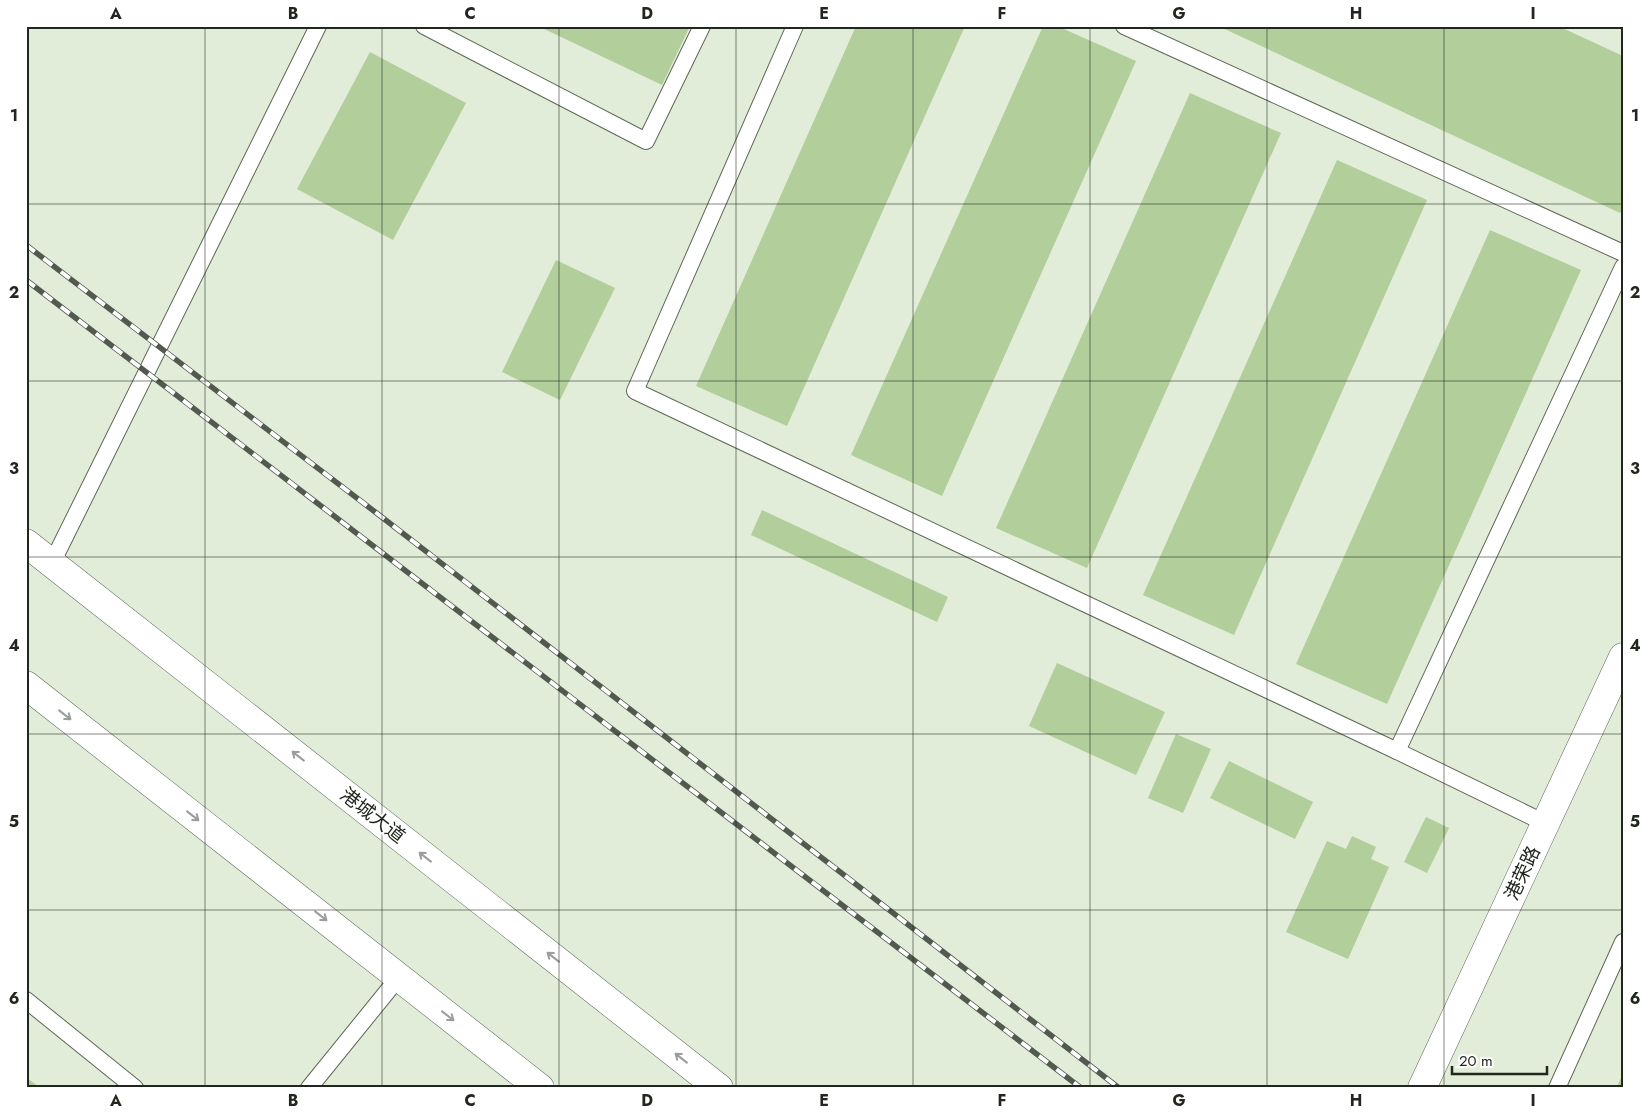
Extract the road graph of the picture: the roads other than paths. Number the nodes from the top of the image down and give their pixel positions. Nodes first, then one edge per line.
1 (318, 26) edge
2 (424, 26) edge
3 (702, 26) edge
4 (795, 26) edge
5 (1124, 26) edge
6 (1623, 253) edge
7 (1623, 267) edge
8 (26, 543) edge
9 (52, 562) junction
10 (1623, 657) edge
11 (26, 685) edge
12 (1397, 751) junction
13 (1545, 823) junction
14 (1623, 942) edge
15 (398, 977) junction
16 (26, 1000) edge
17 (135, 1088) edge
18 (309, 1088) edge
19 (540, 1088) edge
20 (719, 1088) edge
21 (1422, 1088) edge
22 (1557, 1088) edge

1 - 9 lane
2 - 3 lane
4 - 12 lane
5 - 6 lane
7 - 12 lane
8 - 9 main road, 港城大道
20 -> 9 main road, 港城大道
10 - 13 main road, 港荣路
11 -> 15 main road
12 - 13 lane
13 - 21 main road, 港荣路
14 - 22 lane
15 - 18 lane
15 -> 19 main road
16 - 17 lane

